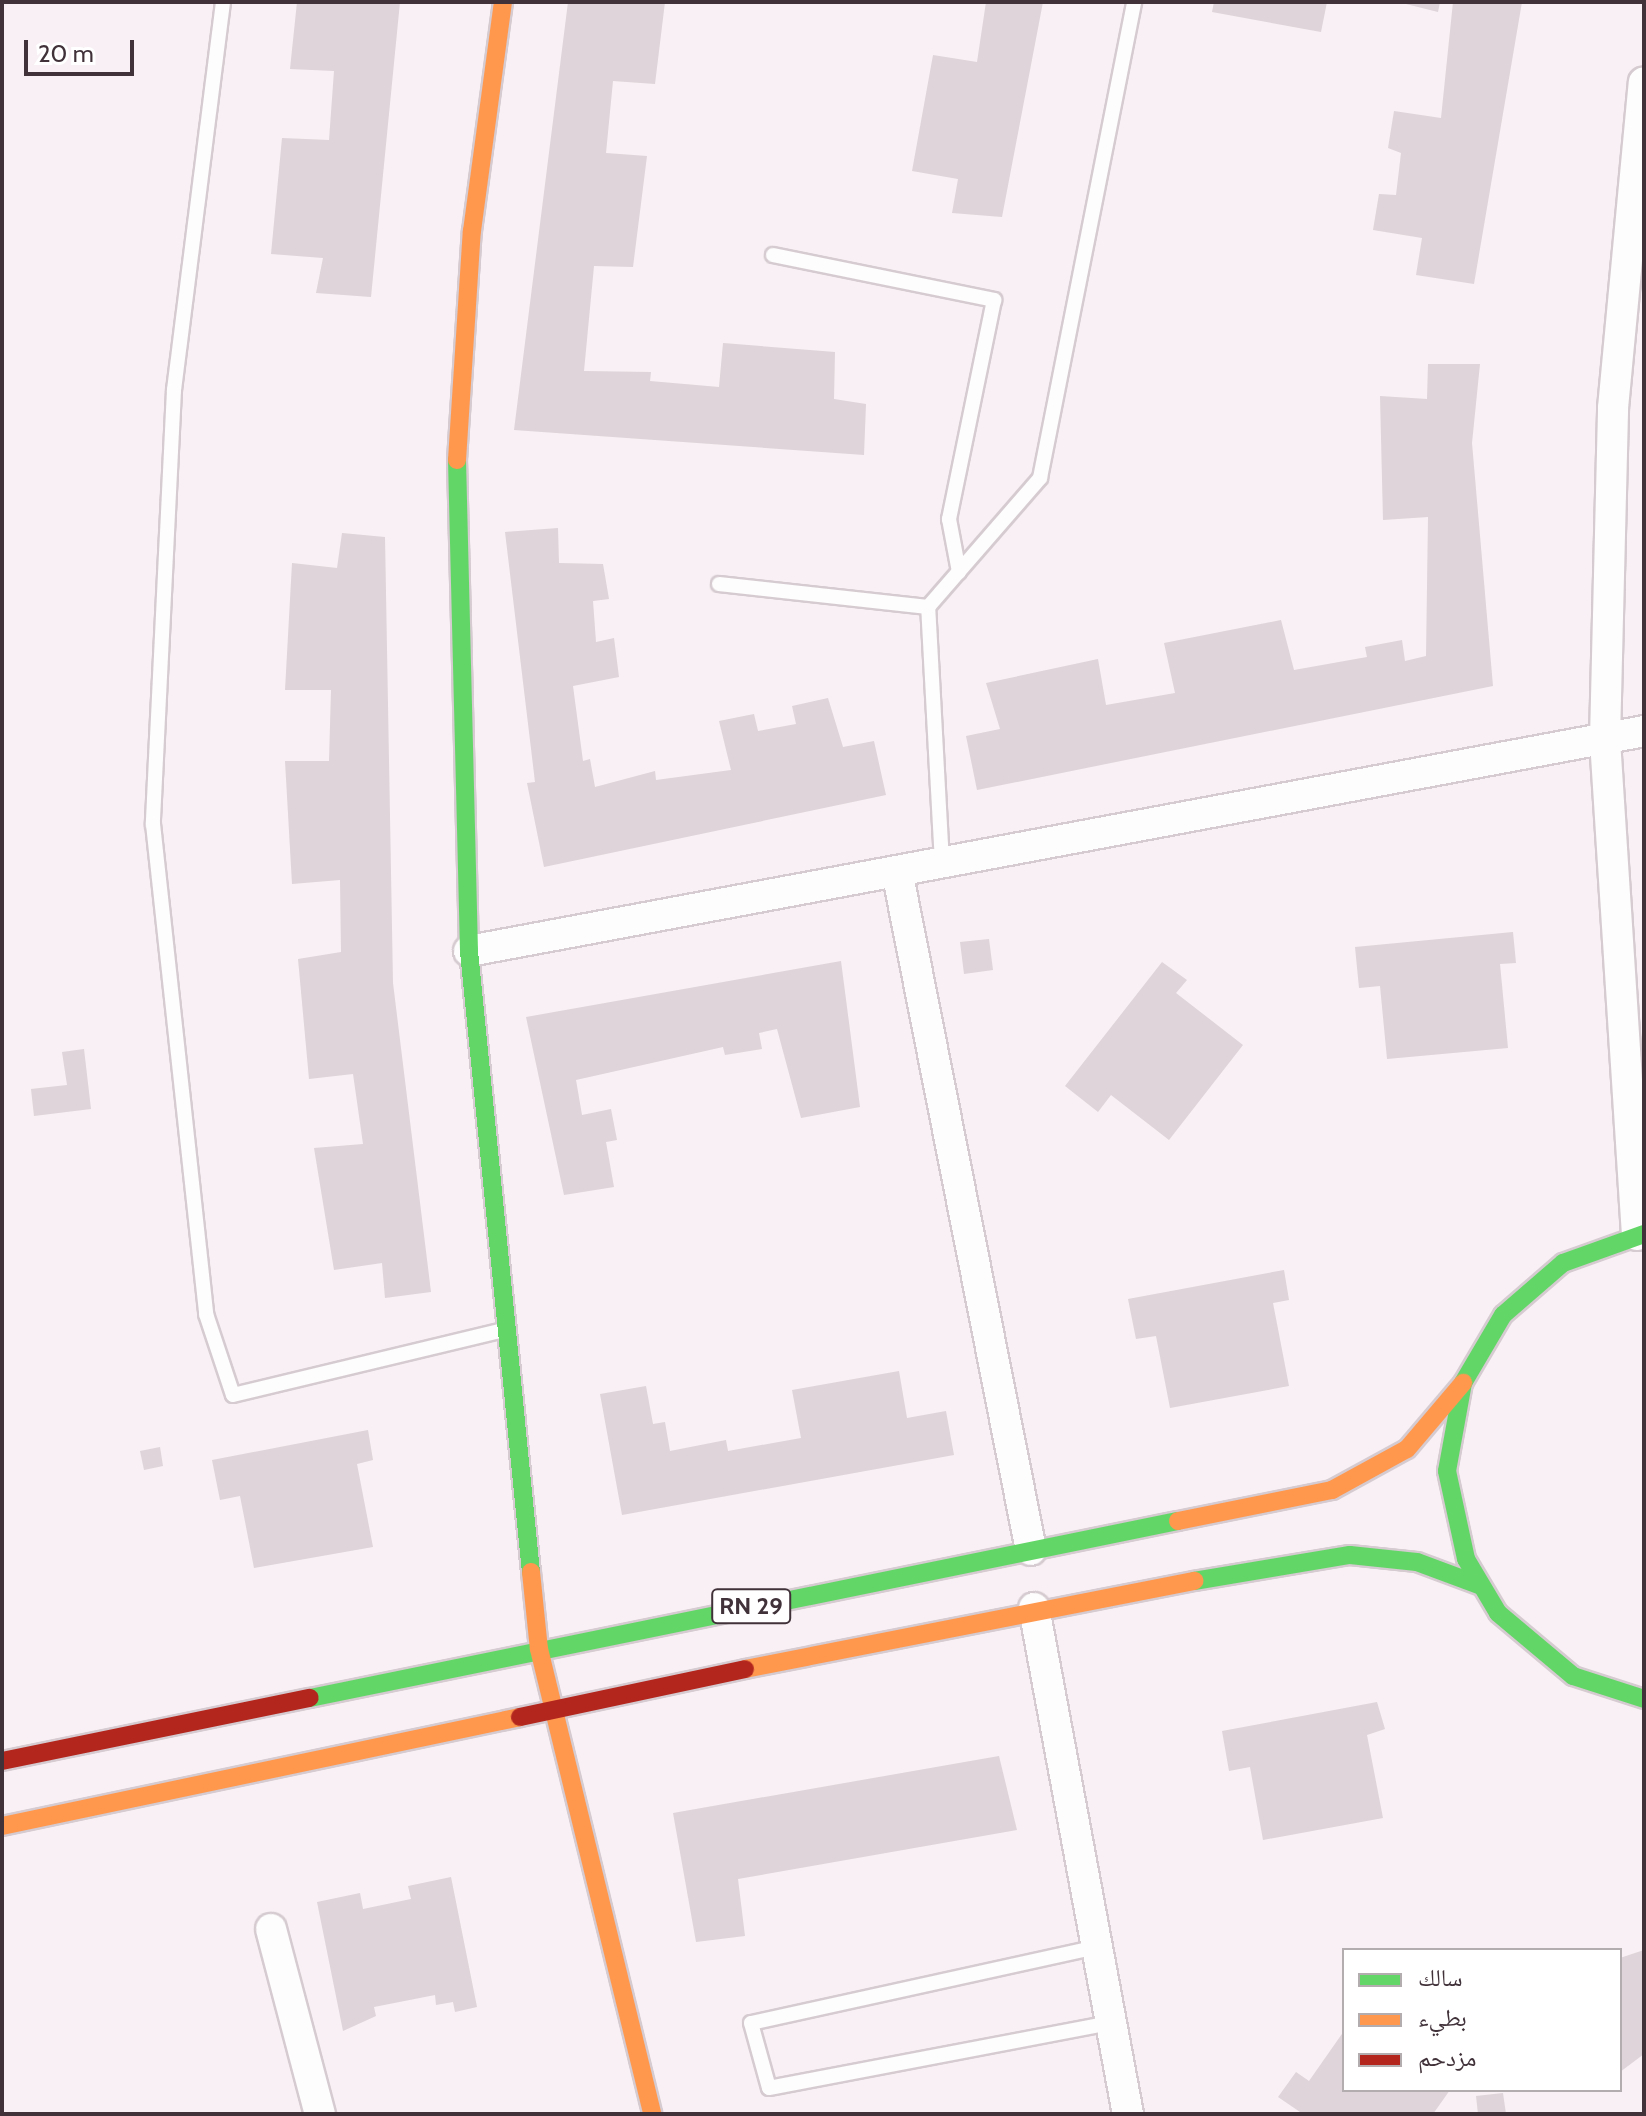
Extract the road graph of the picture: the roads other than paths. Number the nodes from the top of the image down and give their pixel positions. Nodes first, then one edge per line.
1 (223, 2) edge
2 (503, 2) edge
3 (1134, 2) edge
4 (1644, 82) edge
5 (773, 255) dead end
6 (959, 572) junction
7 (719, 584) dead end
8 (928, 607) junction
9 (1644, 731) edge
10 (1605, 739) junction
11 (942, 863) junction
12 (897, 871) junction
13 (469, 951) junction
14 (1641, 1234) edge
15 (504, 1330) junction
16 (1463, 1383) junction
17 (1031, 1550) junction
18 (1479, 1585) junction
19 (1034, 1608) junction
20 (539, 1649) junction
21 (1644, 1699) edge
22 (549, 1713) junction
23 (2, 1761) edge
24 (2, 1826) edge
25 (271, 1929) dead end
26 (1097, 1947) junction
27 (1111, 2023) junction
28 (320, 2114) edge
29 (652, 2114) edge
30 (1128, 2114) edge

1 - 15 lane
2 - 13 main road
3 - 6 lane
4 - 10 street
5 - 6 lane
6 - 8 lane
7 - 8 lane
8 - 11 lane
9 - 10 street
10 - 11 street
10 - 14 street
11 - 12 street
12 - 13 street
12 - 17 street
13 - 15 main road
14 - 16 main road
15 - 20 main road
16 - 17 main road, RN 29
16 - 18 main road
17 - 20 main road, RN 29
18 - 19 main road, RN 29
18 - 21 main road
19 - 22 main road, RN 29
19 - 26 street
20 - 22 main road
20 - 23 main road, RN 29
22 - 24 main road, RN 29
22 - 29 main road
25 - 28 street
26 - 27 street
26 - 27 lane
27 - 30 street

